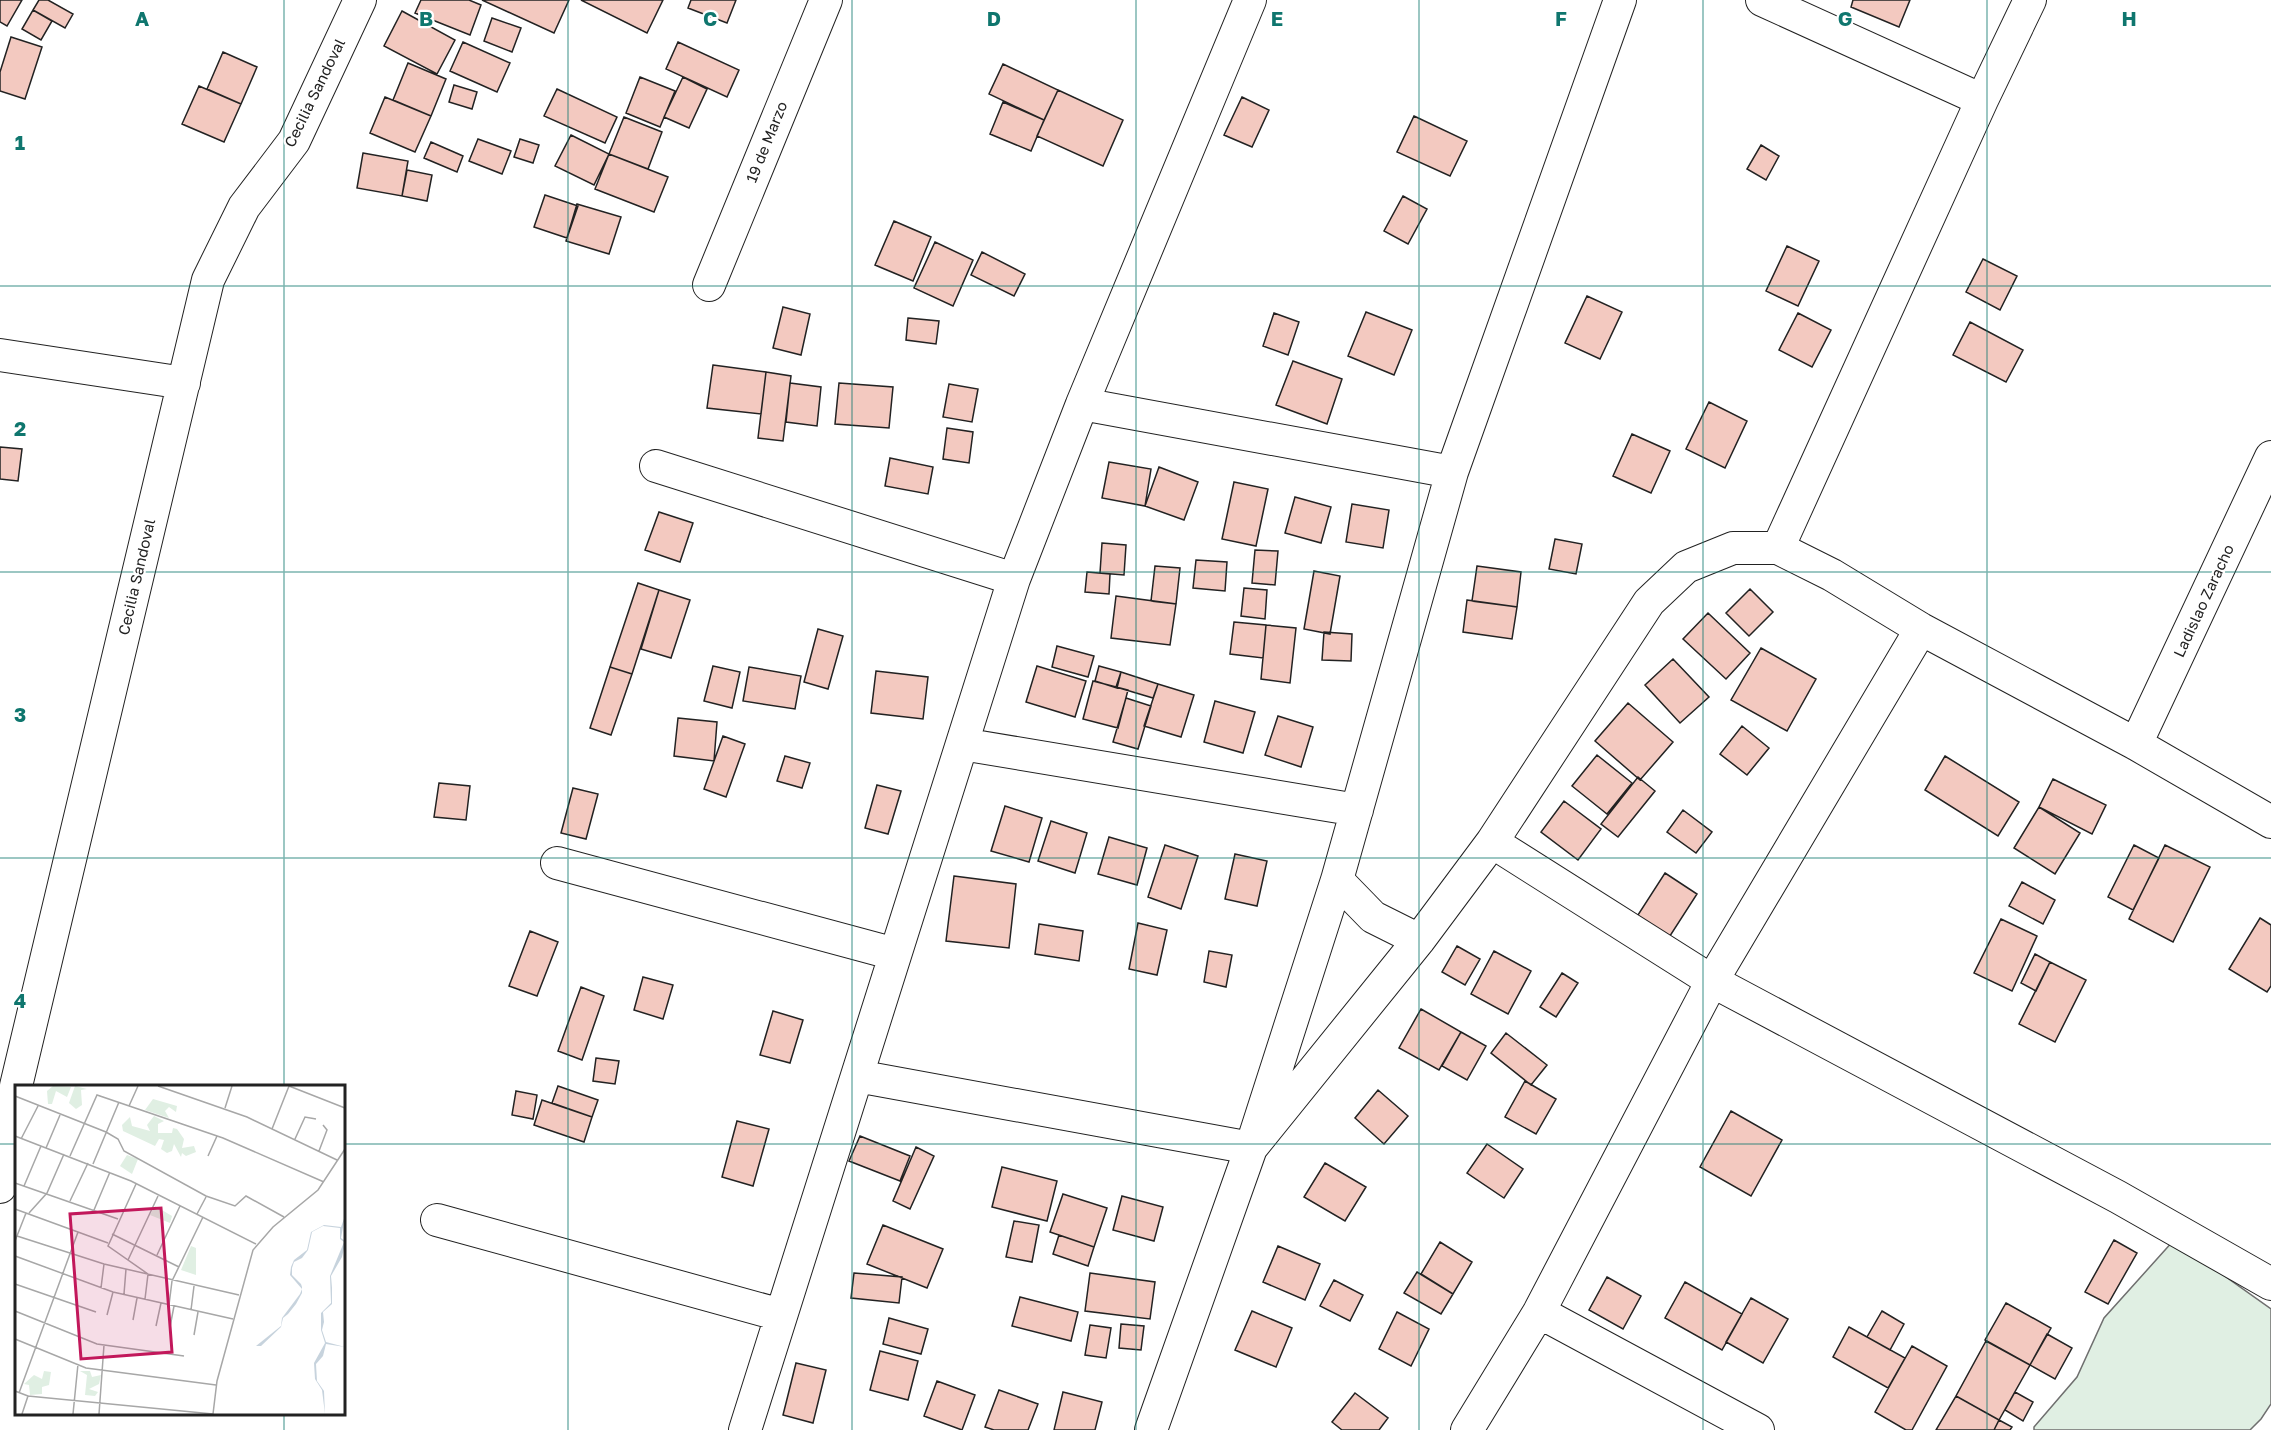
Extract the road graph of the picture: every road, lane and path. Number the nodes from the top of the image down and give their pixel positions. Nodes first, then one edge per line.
1 (360, 0) edge
2 (826, 0) edge
3 (1250, 0) edge
4 (1620, 0) edge
5 (1762, 0) edge
6 (2030, 0) edge
7 (1983, 100) junction
8 (709, 285) dead end
9 (0, 356) edge
10 (184, 383) junction
11 (1082, 404) junction
12 (2271, 457) edge
13 (656, 466) dead end
14 (1452, 472) junction
15 (1778, 548) junction
16 (1014, 579) junction
17 (1922, 628) junction
18 (962, 744) junction
19 (2136, 744) junction
20 (1357, 810) junction
21 (2271, 822) edge
22 (1492, 842) junction
23 (557, 863) dead end
24 (1337, 880) junction
25 (1419, 940) junction
26 (896, 954) junction
27 (1712, 981) junction
28 (857, 1076) junction
29 (16, 1085) edge
30 (15, 1092) edge
31 (1251, 1148) junction
32 (0, 1187) edge
33 (437, 1220) dead end
34 (2271, 1284) edge
35 (1539, 1312) junction
36 (781, 1315) junction
37 (745, 1430) edge
38 (1151, 1430) edge
39 (1467, 1430) edge
40 (1758, 1430) edge

1 - 10 street, Cecilia Sandoval
2 - 8 street, 19 de Marzo
3 - 11 street
4 - 14 street
5 - 7 street
6 - 7 street
7 - 15 street
9 - 10 street
10 - 29 street, Cecilia Sandoval
11 - 14 street
11 - 16 street
12 - 19 street, Ladislao Zaracho
13 - 16 street
14 - 20 street
15 - 17 street
15 - 22 street
16 - 18 street
17 - 19 street
17 - 27 street
18 - 20 street
18 - 26 street
19 - 21 street
20 - 24 street
22 - 25 street
22 - 27 street
23 - 26 street
24 - 25 street
24 - 31 street
25 - 31 street
26 - 28 street
27 - 34 street
27 - 35 street
28 - 31 street
28 - 36 street
30 - 32 street, Cecilia Sandoval
31 - 38 street
33 - 36 street
35 - 39 street
35 - 40 street
36 - 37 street

